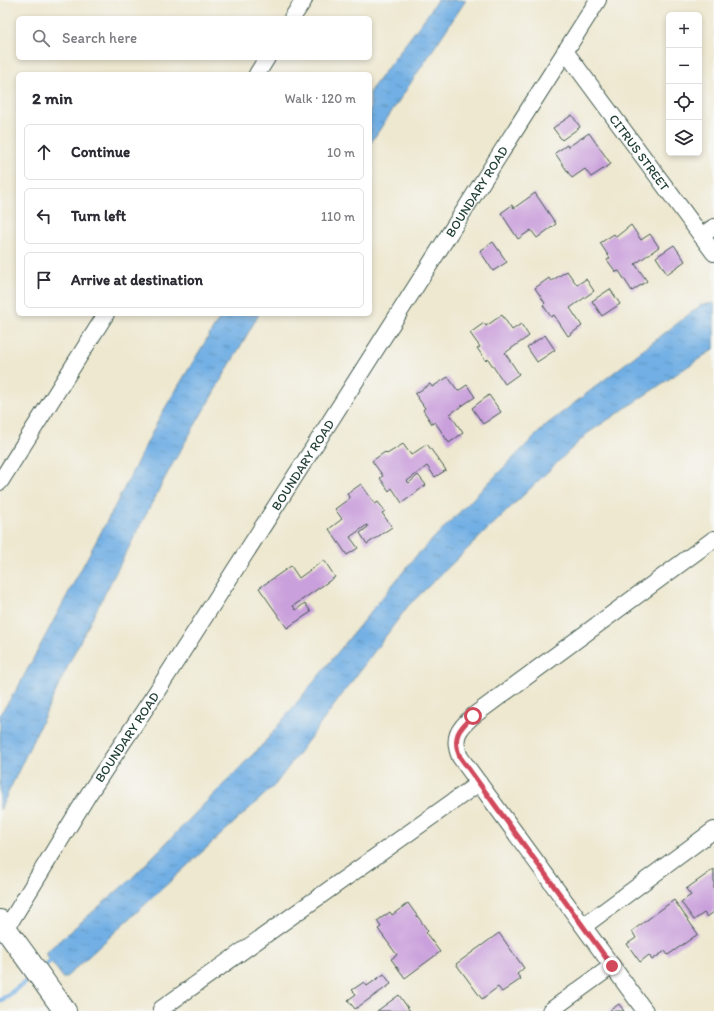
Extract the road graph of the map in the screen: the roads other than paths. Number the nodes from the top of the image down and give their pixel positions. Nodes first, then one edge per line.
1 (304, 0) edge
2 (598, 0) edge
3 (293, 16) edge
4 (565, 52) junction
5 (266, 60) edge
6 (258, 72) edge
7 (708, 231) edge
8 (714, 254) edge
9 (105, 316) edge
10 (0, 482) edge
11 (714, 539) edge
12 (479, 783) junction
13 (714, 830) edge
14 (2, 924) edge
15 (584, 926) junction
16 (612, 966) junction
17 (161, 1009) dead end
18 (65, 1011) edge
19 (550, 1011) edge
20 (645, 1011) edge

1 - 3 street
2 - 4 street, BOUNDARY ROAD
4 - 7 street, CITRUS STREET
4 - 14 street, BOUNDARY ROAD
5 - 6 street
7 - 8 street, CITRUS STREET
9 - 10 street
11 - 12 street
12 - 15 street
12 - 17 street
13 - 15 street
14 - 18 main road
15 - 16 street
16 - 19 street
16 - 20 street

